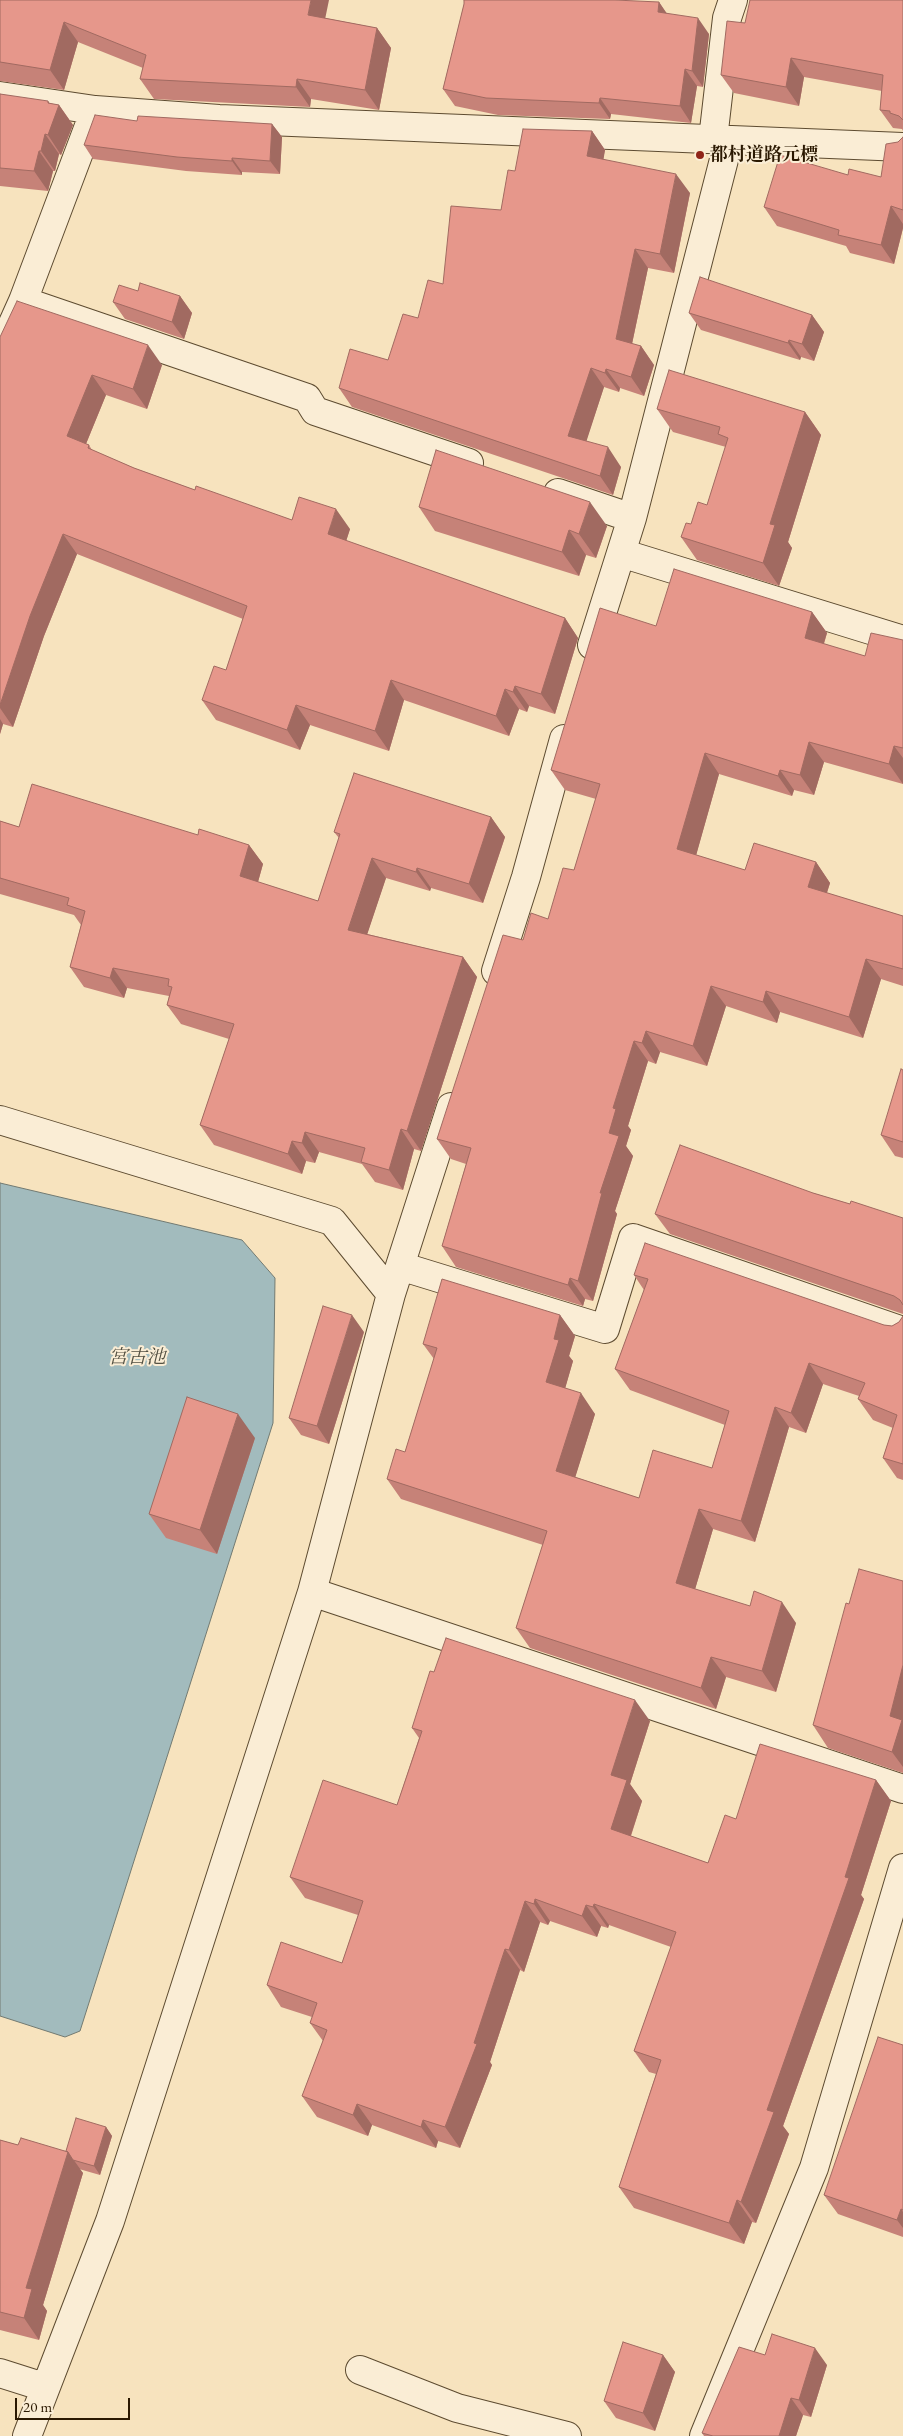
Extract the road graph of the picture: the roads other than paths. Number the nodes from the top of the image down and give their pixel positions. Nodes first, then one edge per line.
1 (733, 0) edge
2 (0, 96) edge
3 (95, 110) junction
4 (721, 139) junction
5 (903, 147) edge
6 (23, 301) junction
7 (0, 352) edge
8 (492, 471) edge
9 (539, 487) edge
10 (632, 518) junction
11 (621, 553) junction
12 (903, 640) edge
13 (586, 666) edge
14 (572, 713) edge
15 (489, 990) edge
16 (458, 1085) edge
17 (0, 1120) edge
18 (400, 1266) junction
19 (391, 1294) junction
20 (903, 1331) edge
21 (312, 1592) junction
22 (903, 1789) edge
23 (903, 1868) edge
24 (894, 1933) edge
25 (360, 2370) dead end
26 (0, 2373) edge
27 (44, 2387) junction
28 (27, 2436) edge
29 (567, 2436) edge
30 (704, 2436) edge

1 - 4 street
2 - 3 street
3 - 4 street
3 - 6 street
4 - 5 street
4 - 10 street
6 - 7 street
6 - 8 street
9 - 10 street
10 - 11 street
11 - 12 street
11 - 13 street
14 - 15 street
16 - 18 street
17 - 19 street
18 - 19 street
18 - 20 street
19 - 21 street
21 - 22 street
21 - 27 street
23 - 24 street
24 - 30 street
25 - 29 street
26 - 27 street
27 - 28 street

